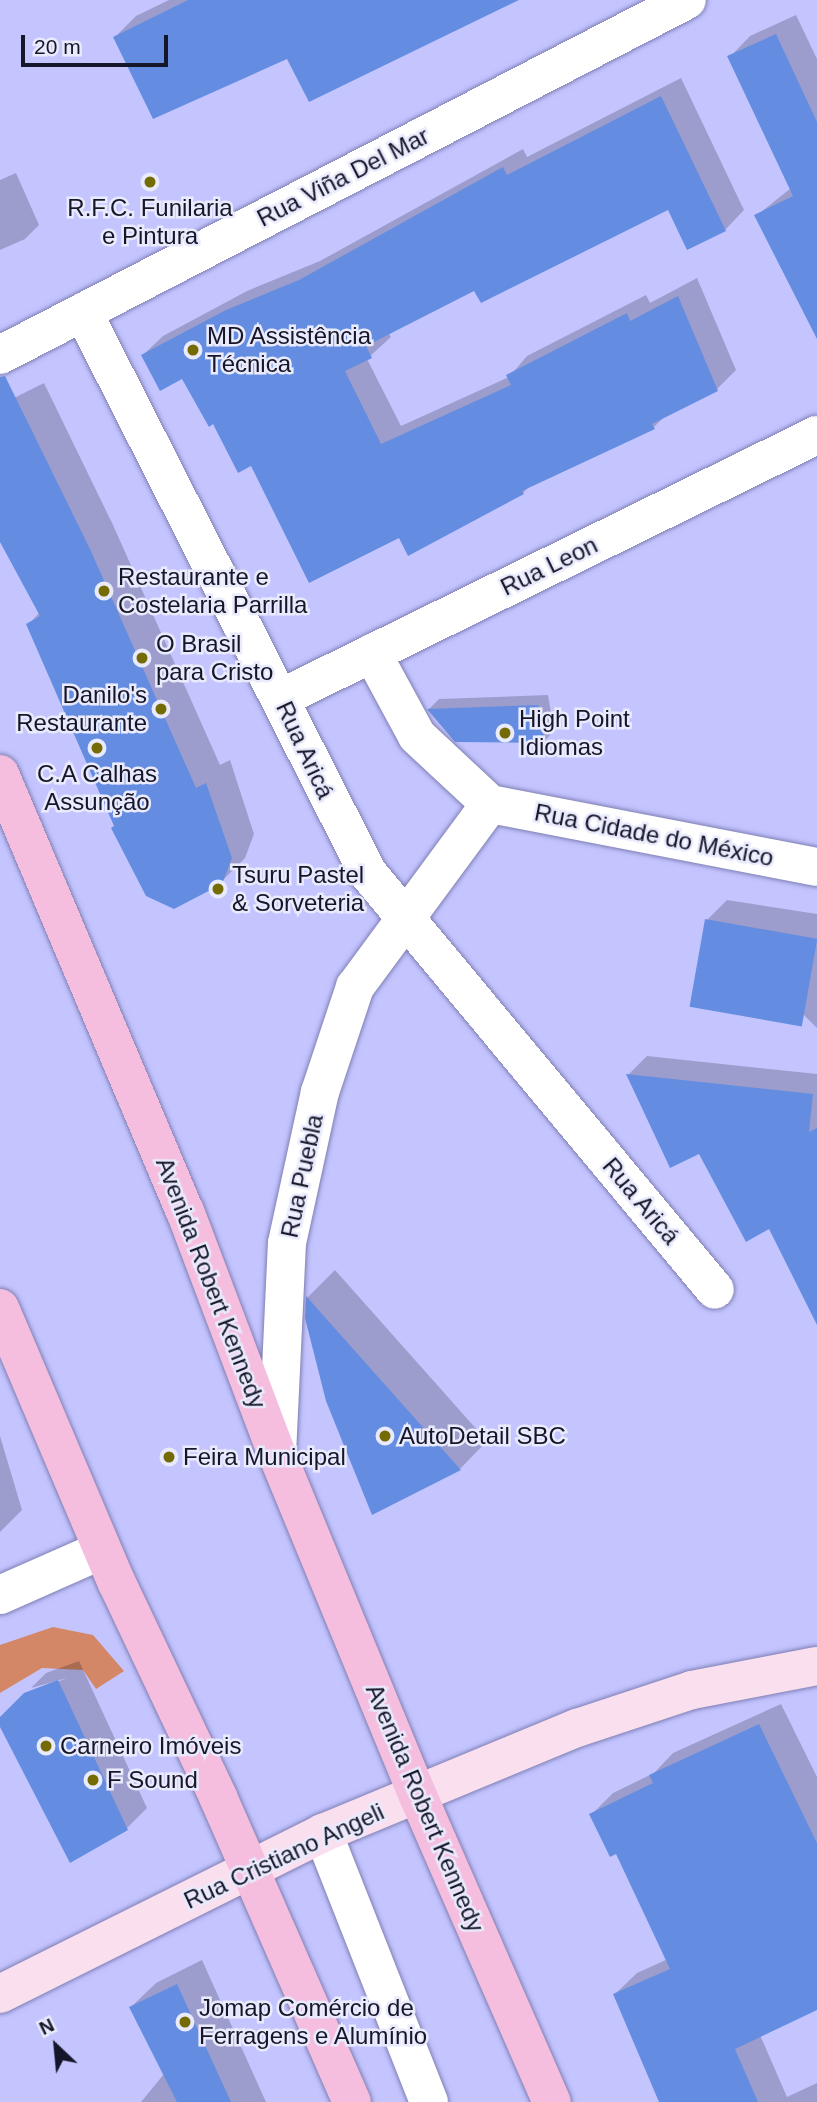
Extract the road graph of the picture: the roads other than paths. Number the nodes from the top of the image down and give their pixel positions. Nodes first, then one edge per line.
1 (687, 0) edge
2 (83, 312) junction
3 (0, 355) edge
4 (817, 435) edge
5 (372, 653) junction
6 (281, 698) junction
7 (0, 774) edge
8 (490, 804) junction
9 (817, 867) edge
10 (405, 920) junction
11 (715, 1290) dead end
12 (0, 1308) edge
13 (277, 1454) junction
14 (103, 1550) junction
15 (0, 1595) edge
16 (817, 1666) edge
17 (418, 1796) junction
18 (323, 1833) junction
19 (249, 1870) junction
20 (0, 1994) edge
21 (352, 2102) edge
22 (429, 2102) edge
23 (552, 2102) edge

1 - 2 street, Rua Viña Del Mar
2 - 3 street, Rua Viña Del Mar
2 - 6 street, Rua Aricá
4 - 5 street, Rua Leon
5 - 6 street, Rua Leon
5 - 8 street
6 - 10 street, Rua Aricá
7 - 13 main road, Avenida Robert Kennedy
8 - 9 street, Rua Cidade do México
8 - 10 street
10 - 11 street, Rua Aricá
10 - 13 street, Rua Puebla
12 - 14 main road
13 - 17 main road, Avenida Robert Kennedy
14 - 15 street
14 - 19 main road
16 - 17 street, Rua Cristiano Angeli
17 - 18 street, Rua Cristiano Angeli
17 - 23 main road, Avenida Robert Kennedy
18 - 19 street, Rua Cristiano Angeli
18 - 22 street
19 - 20 street, Rua Cristiano Angeli
19 - 21 main road

